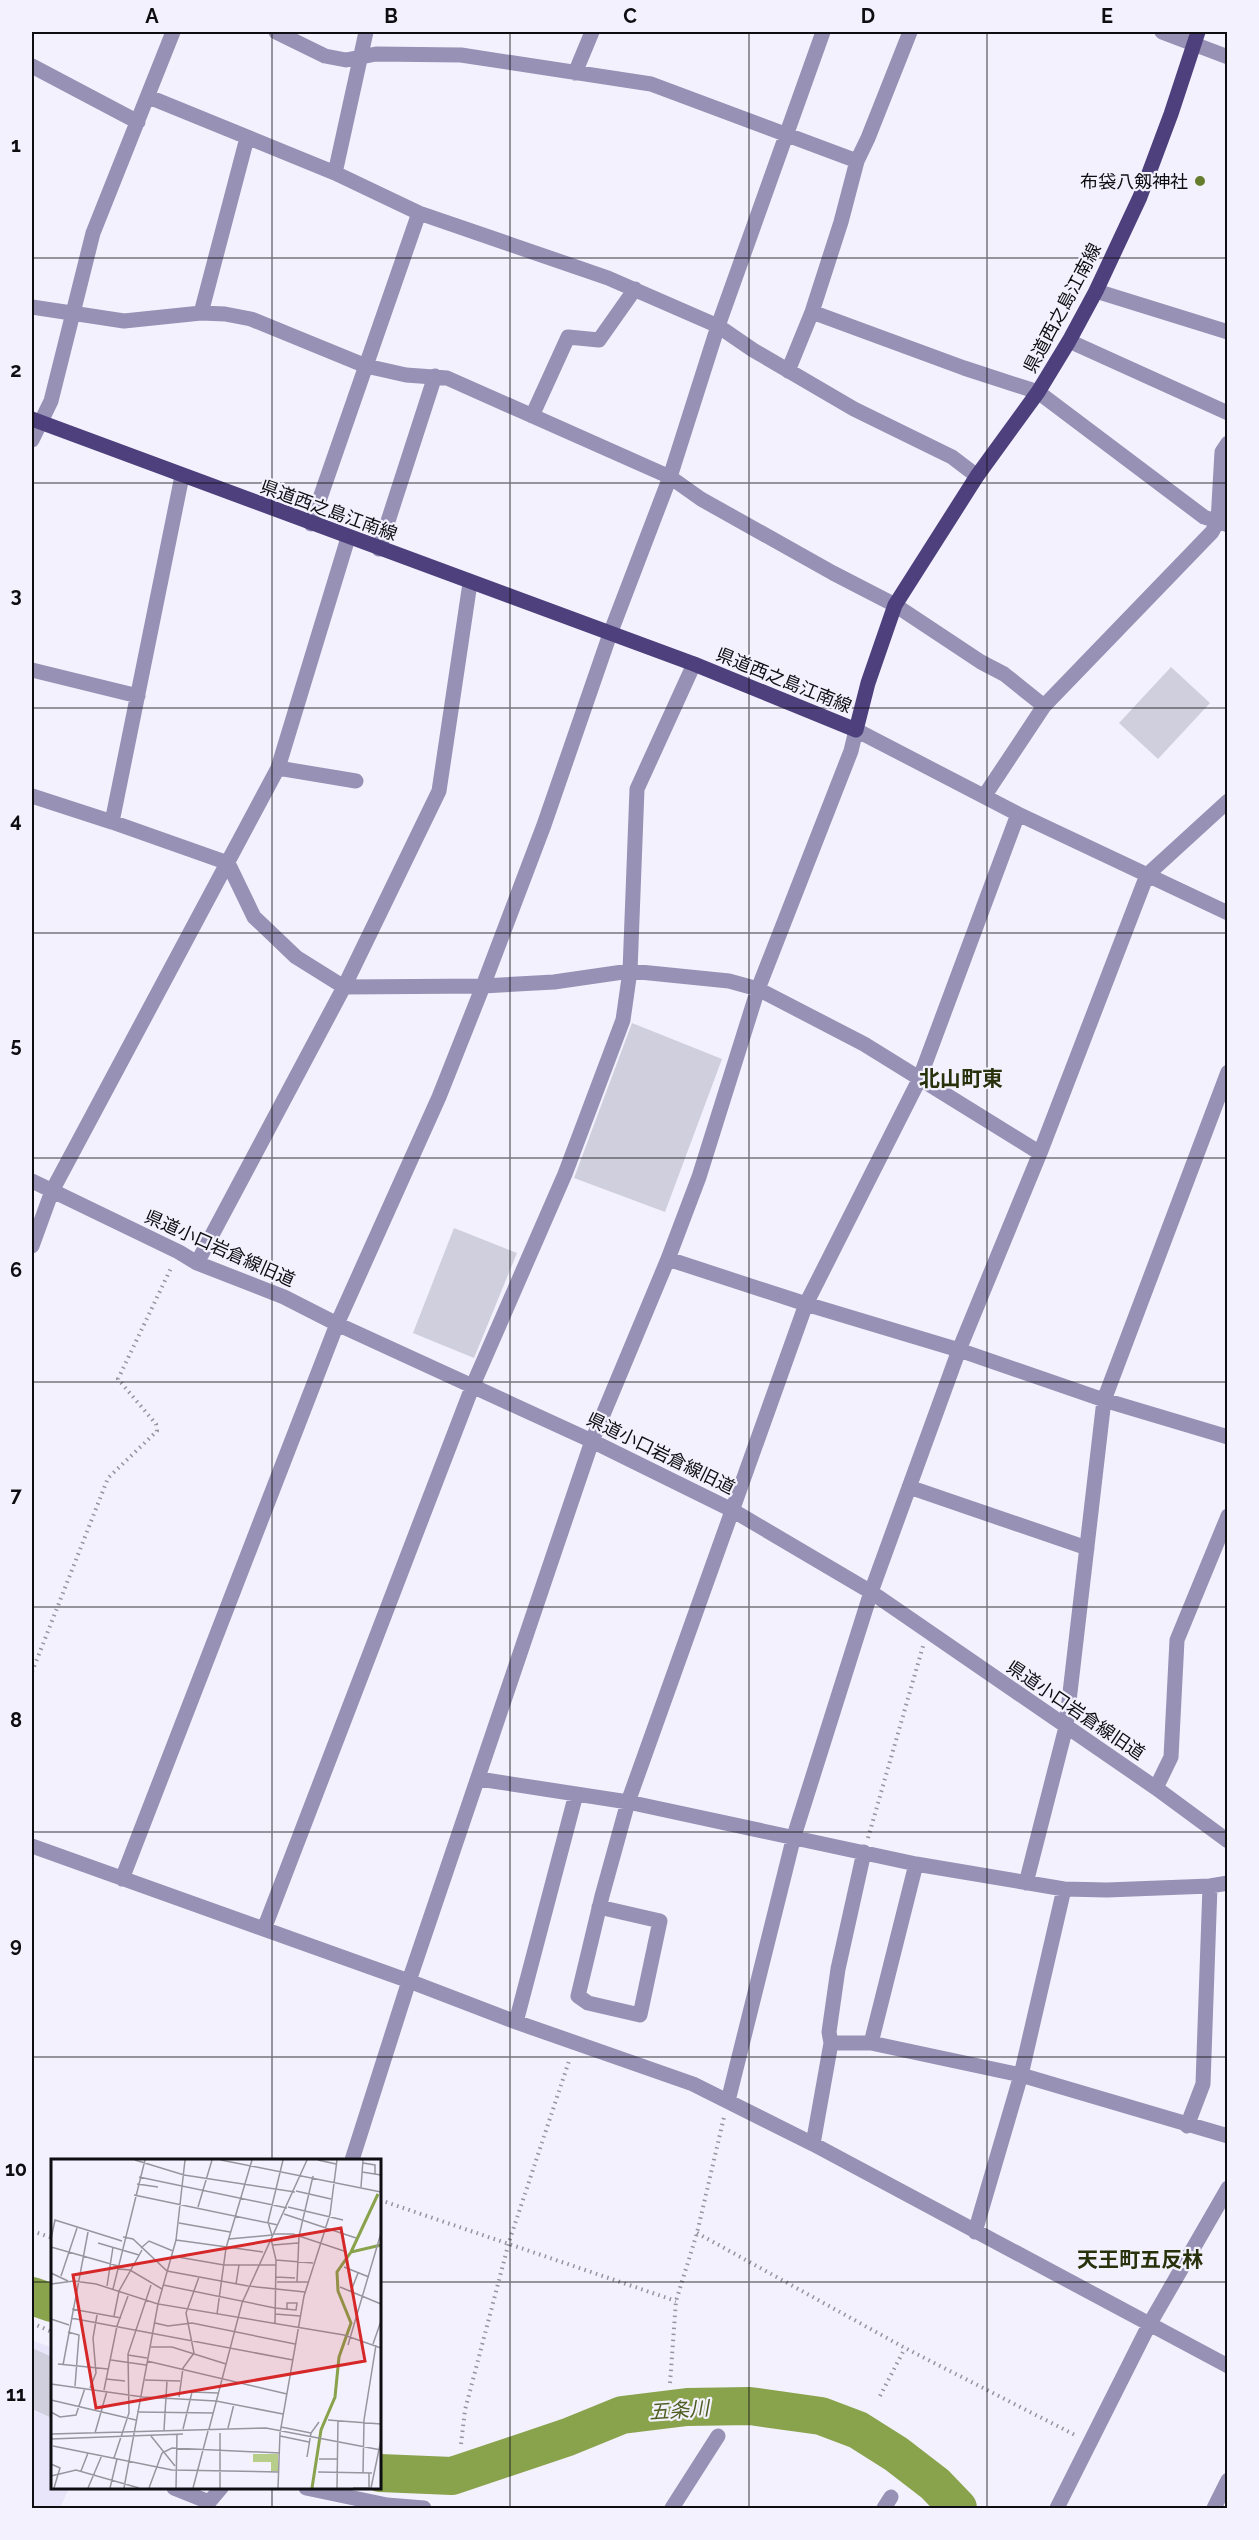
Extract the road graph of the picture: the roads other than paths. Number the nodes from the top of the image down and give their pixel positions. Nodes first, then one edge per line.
1 (173, 32) edge
2 (276, 32) edge
3 (366, 32) edge
4 (592, 32) edge
5 (823, 32) edge
6 (910, 32) edge
7 (1162, 32) edge
8 (1196, 38) edge
9 (1227, 57) edge
10 (360, 58) junction
11 (32, 66) edge
12 (575, 73) junction
13 (148, 97) junction
14 (138, 122) junction
15 (786, 134) junction
16 (247, 138) junction
17 (856, 161) junction
18 (335, 173) junction
19 (419, 213) junction
20 (635, 289) junction
21 (1096, 291) junction
22 (32, 307) edge
23 (812, 312) junction
24 (73, 313) junction
25 (201, 313) junction
26 (718, 326) junction
27 (1227, 332) edge
28 (1070, 341) junction
29 (366, 366) junction
30 (788, 371) junction
31 (435, 376) junction
32 (1038, 392) junction
33 (1227, 413) edge
34 (532, 416) junction
35 (36, 421) edge
36 (32, 440) edge
37 (1227, 443) edge
38 (182, 476) junction
39 (977, 476) junction
40 (670, 477) junction
41 (1223, 523) edge
42 (311, 524) junction
43 (348, 538) junction
44 (379, 549) junction
45 (470, 583) junction
46 (895, 604) junction
47 (610, 634) junction
48 (694, 664) junction
49 (32, 670) edge
50 (138, 696) junction
51 (1044, 706) junction
52 (856, 730) junction
53 (278, 768) junction
54 (356, 781) dead end
55 (985, 795) junction
56 (32, 796) edge
57 (1227, 801) edge
58 (1018, 814) junction
59 (112, 822) junction
60 (228, 863) junction
61 (1147, 875) junction
62 (1227, 913) edge
63 (630, 971) junction
64 (483, 986) junction
65 (344, 987) junction
66 (758, 989) junction
67 (1227, 1072) edge
68 (919, 1080) junction
69 (1040, 1154) junction
70 (32, 1181) edge
71 (52, 1191) junction
72 (32, 1246) edge
73 (668, 1259) junction
74 (197, 1263) junction
75 (806, 1304) junction
76 (337, 1324) junction
77 (959, 1350) junction
78 (473, 1385) junction
79 (1104, 1400) junction
80 (1227, 1437) edge
81 (592, 1441) junction
82 (909, 1486) junction
83 (732, 1510) junction
84 (1227, 1516) edge
85 (1086, 1548) junction
86 (871, 1592) junction
87 (1066, 1727) junction
88 (479, 1779) junction
89 (1156, 1788) junction
90 (576, 1794) junction
91 (628, 1802) junction
92 (794, 1836) junction
93 (1227, 1841) edge
94 (32, 1846) edge
95 (864, 1852) junction
96 (916, 1864) junction
97 (122, 1879) junction
98 (1026, 1883) junction
99 (1227, 1883) edge
100 (1210, 1886) junction
101 (1064, 1889) junction
102 (599, 1907) junction
103 (264, 1929) junction
104 (409, 1981) junction
105 (516, 2022) junction
106 (831, 2043) junction
107 (871, 2043) junction
108 (1021, 2075) junction
109 (728, 2102) junction
110 (1187, 2126) junction
111 (1227, 2136) edge
112 (813, 2144) junction
113 (352, 2159) edge
114 (1227, 2188) edge
115 (975, 2232) junction
116 (1149, 2325) junction
117 (1227, 2366) edge
118 (718, 2436) dead end
119 (1227, 2480) edge
120 (178, 2489) edge
121 (219, 2489) edge
122 (311, 2489) edge
123 (340, 2502) edge
124 (207, 2505) edge
125 (424, 2508) edge
126 (672, 2508) edge
127 (1057, 2508) edge
128 (1214, 2508) edge

1 - 13 street
2 - 10 street
3 - 10 street
4 - 12 street
5 - 15 street
6 - 17 street
7 - 8 street
8 - 9 street
8 - 21 main road, 県道西之島江南線
10 - 12 street
10 - 18 street
11 - 14 street
12 - 15 street
13 - 14 street
13 - 16 street
14 - 24 street
15 - 17 street
15 - 26 street
16 - 18 street
16 - 25 street
17 - 23 street
18 - 19 street
19 - 20 street
19 - 29 street
20 - 26 street
20 - 34 street
21 - 27 street
21 - 28 main road, 県道西之島江南線
22 - 24 street
23 - 30 street
23 - 32 street
24 - 25 street
24 - 35 street
25 - 29 street
26 - 30 street
26 - 40 street
28 - 32 main road, 県道西之島江南線
28 - 33 street
29 - 31 street
29 - 42 street
30 - 39 street
31 - 34 street
31 - 44 street
32 - 39 main road, 県道西之島江南線
32 - 41 street
34 - 40 street
35 - 36 street
35 - 38 main road, 県道西之島江南線
37 - 41 street
38 - 42 main road, 県道西之島江南線
38 - 50 street
39 - 46 main road, 県道西之島江南線
40 - 46 street
40 - 47 street
41 - 51 street
42 - 43 main road, 県道西之島江南線
43 - 44 main road, 県道西之島江南線
43 - 53 street
44 - 45 main road, 県道西之島江南線
45 - 47 main road, 県道西之島江南線
45 - 65 street
46 - 51 street
46 - 52 main road, 県道西之島江南線
47 - 48 main road, 県道西之島江南線
47 - 64 street
48 - 52 main road, 県道西之島江南線
48 - 63 street
49 - 50 street
50 - 59 street
51 - 55 street
52 - 55 street
52 - 66 street
53 - 54 street
53 - 60 street
55 - 58 street
56 - 59 street
57 - 61 street
58 - 61 street
58 - 68 street
59 - 60 street
60 - 65 street
60 - 71 street
61 - 62 street
61 - 69 street
63 - 64 street
63 - 66 street
63 - 78 street
64 - 65 street
64 - 76 street
65 - 74 street
66 - 68 street
66 - 73 street
67 - 79 street
68 - 69 street
68 - 75 street
69 - 77 street
70 - 71 street, 県道小口岩倉線旧道
71 - 72 street
71 - 74 street, 県道小口岩倉線旧道
73 - 75 street
73 - 81 street
74 - 76 street, 県道小口岩倉線旧道
75 - 77 street
75 - 83 street
76 - 78 street, 県道小口岩倉線旧道
76 - 97 street
77 - 79 street
77 - 82 street
78 - 81 street, 県道小口岩倉線旧道
78 - 103 street
79 - 80 street
79 - 85 street
81 - 83 street, 県道小口岩倉線旧道
81 - 88 street
82 - 85 street
82 - 86 street
83 - 86 street, 県道小口岩倉線旧道
83 - 91 street
84 - 89 street
85 - 87 street
86 - 87 street, 県道小口岩倉線旧道
86 - 92 street
87 - 89 street, 県道小口岩倉線旧道
87 - 98 street
88 - 90 street
88 - 104 street
89 - 93 street, 県道小口岩倉線旧道
90 - 91 street
90 - 105 street
91 - 92 street
91 - 102 street
92 - 95 street
92 - 109 street
94 - 97 street
95 - 96 street
95 - 106 street
96 - 98 street
96 - 107 street
97 - 103 street
98 - 101 street
99 - 100 street
100 - 101 street
100 - 110 street
101 - 108 street
102 - 102 street
103 - 104 street
104 - 105 street
104 - 113 street
105 - 109 street
106 - 107 street
106 - 112 street
107 - 108 street
108 - 110 street
108 - 115 street
109 - 112 street
110 - 111 street
112 - 115 street
114 - 116 street
115 - 116 street
116 - 117 street
116 - 127 street
118 - 126 street
119 - 128 street
120 - 124 street
121 - 124 street
122 - 123 street
123 - 125 street

